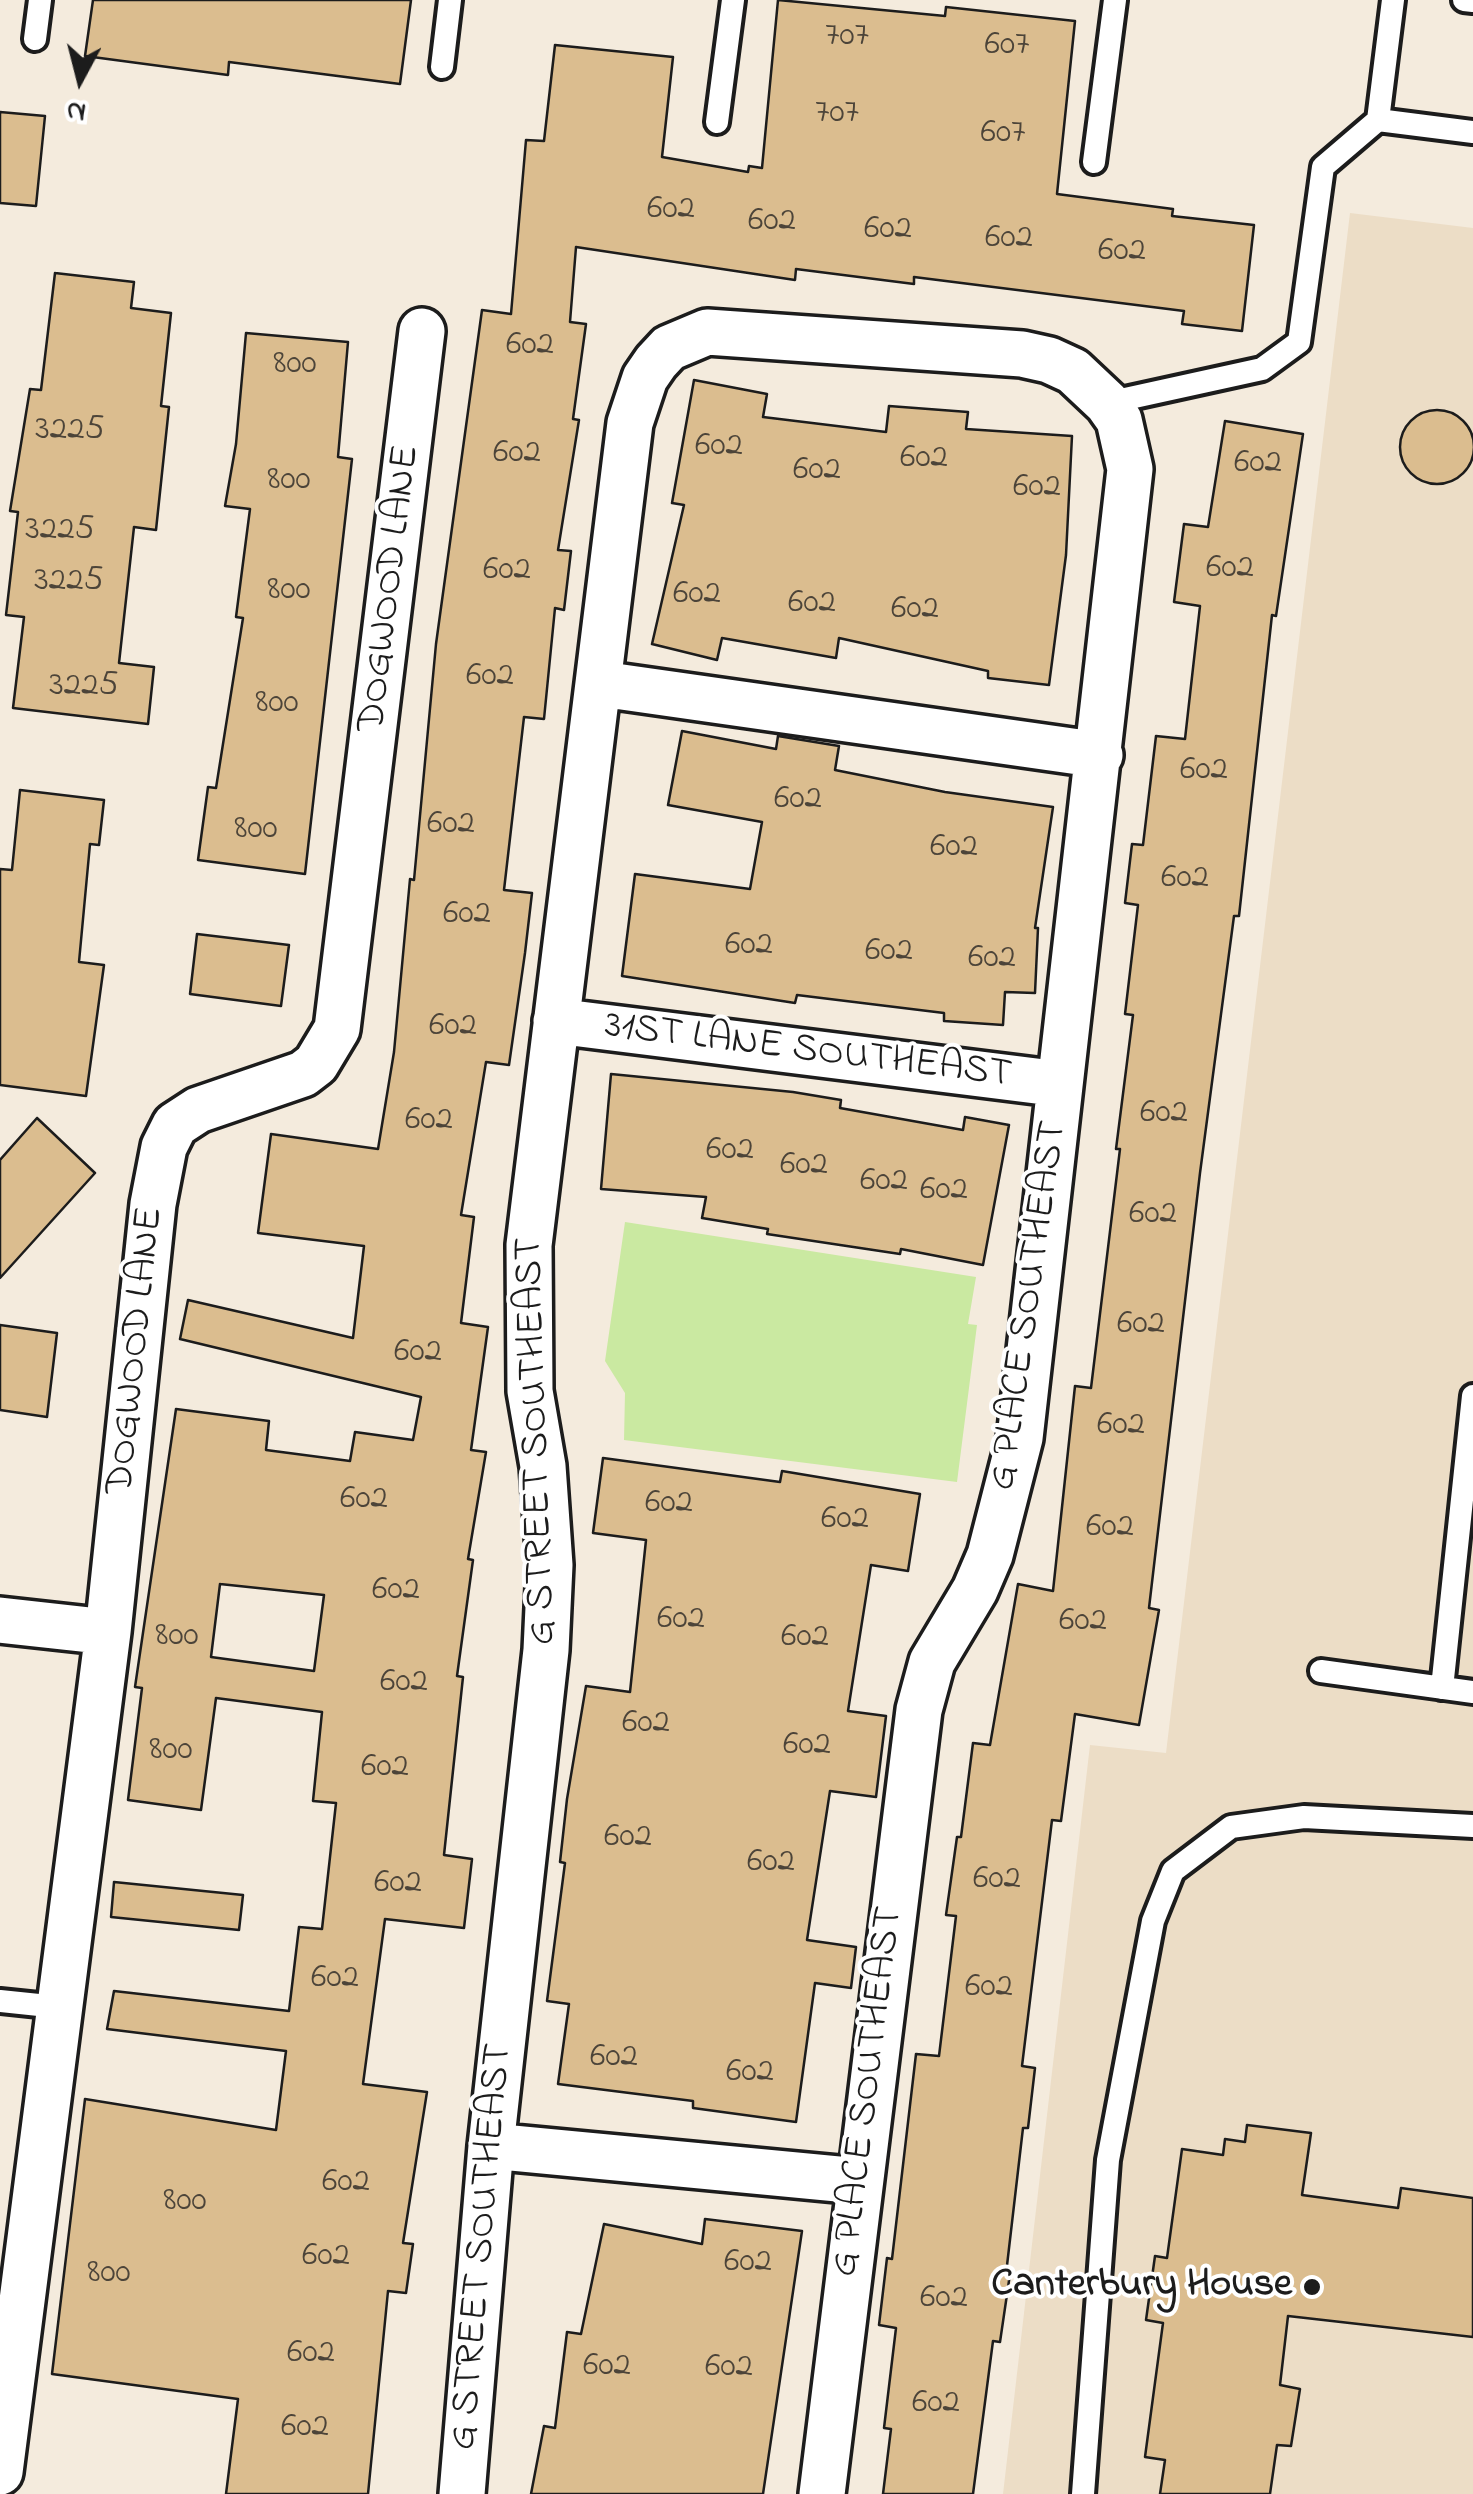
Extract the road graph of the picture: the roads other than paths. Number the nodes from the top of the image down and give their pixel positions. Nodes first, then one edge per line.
1 (40, 0) edge
2 (450, 0) edge
3 (734, 0) edge
4 (1115, 0) edge
5 (1392, 0) edge
6 (1464, 0) edge
7 (1473, 1) edge
8 (34, 40) dead end
9 (442, 67) dead end
10 (1378, 120) junction
11 (717, 122) dead end
12 (1473, 132) edge
13 (1094, 162) dead end
14 (422, 331) dead end
15 (1107, 402) junction
16 (600, 684) junction
17 (1100, 756) junction
18 (556, 1021) junction
19 (1060, 1084) junction
20 (1473, 1396) edge
21 (0, 1620) edge
22 (108, 1632) junction
23 (1321, 1672) dead end
24 (1442, 1688) junction
25 (1473, 1692) edge
26 (1473, 1826) edge
27 (0, 2000) edge
28 (58, 2007) junction
29 (491, 2146) junction
30 (860, 2182) junction
31 (5, 2390) edge
32 (0, 2472) edge
33 (462, 2494) edge
34 (822, 2494) edge
35 (1082, 2494) edge

1 - 8 lane
2 - 9 lane
3 - 11 lane
4 - 13 lane
5 - 10 lane
6 - 7 lane
10 - 12 lane
10 - 15 lane
14 - 22 street, DOGWOOD LANE
15 - 16 street, G STREET SOUTHEAST
15 - 17 street, G PLACE SOUTHEAST
16 - 17 street
16 - 18 street, G STREET SOUTHEAST
17 - 19 street, G PLACE SOUTHEAST
18 - 19 street, 31ST LANE SOUTHEAST
18 - 29 street, G STREET SOUTHEAST
19 - 30 street, G PLACE SOUTHEAST
20 - 24 lane
21 - 22 street
22 - 28 street, DOGWOOD LANE
23 - 24 lane
24 - 25 lane
26 - 35 lane
27 - 28 lane
28 - 31 street, DOGWOOD LANE
29 - 30 street
29 - 33 street, G STREET SOUTHEAST
30 - 34 street, G PLACE SOUTHEAST
31 - 32 street, DOGWOOD LANE

